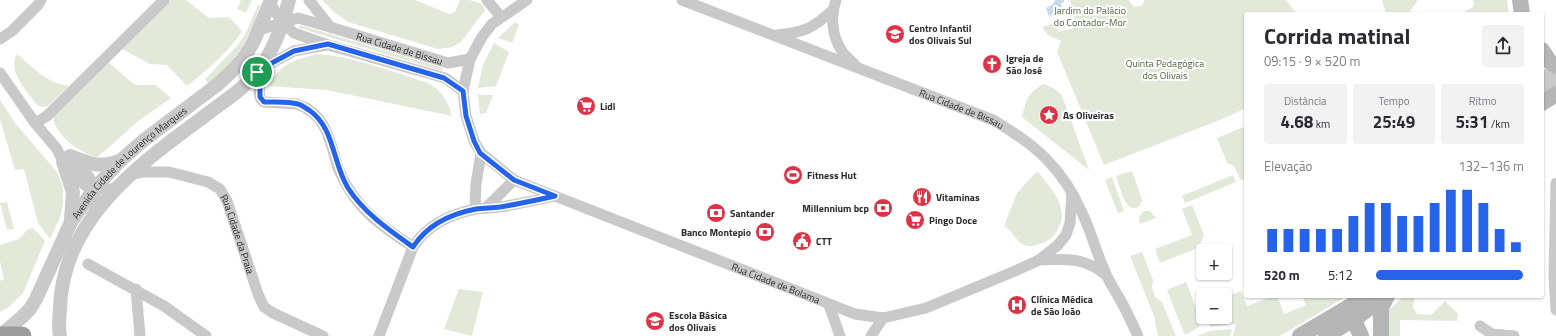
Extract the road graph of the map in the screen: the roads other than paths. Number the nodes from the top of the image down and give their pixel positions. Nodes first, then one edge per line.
1 (41, 0) edge
2 (164, 0) edge
3 (289, 0) edge
4 (309, 0) edge
5 (487, 0) edge
6 (527, 0) edge
7 (682, 0) edge
8 (1520, 0) edge
9 (1531, 0) edge
10 (270, 1) edge
11 (834, 5) edge
12 (1522, 12) edge
13 (1533, 12) edge
14 (501, 17) junction
15 (282, 22) junction
16 (330, 27) junction
17 (259, 30) junction
18 (775, 36) junction
19 (0, 39) edge
20 (328, 44) junction
21 (1544, 53) edge
22 (470, 59) junction
23 (1556, 66) edge
24 (858, 68) junction
25 (258, 71) junction
26 (0, 72) edge
27 (1544, 76) edge
28 (1556, 77) edge
29 (1544, 88) edge
30 (1556, 88) edge
31 (463, 91) junction
32 (1556, 94) edge
33 (1544, 102) edge
34 (35, 123) junction
35 (480, 153) junction
36 (64, 156) junction
37 (120, 161) junction
38 (128, 176) junction
39 (514, 180) junction
40 (1556, 183) edge
41 (94, 188) junction
42 (115, 188) junction
43 (1072, 193) junction
44 (555, 196) junction
45 (486, 208) junction
46 (475, 209) junction
47 (94, 214) junction
48 (71, 222) junction
49 (413, 247) junction
50 (1039, 260) junction
51 (88, 264) dead end
52 (1106, 275) junction
53 (136, 289) junction
54 (1364, 298) edge
55 (1382, 298) edge
56 (1385, 298) edge
57 (829, 305) junction
58 (1556, 310) edge
59 (1354, 314) junction
60 (883, 318) junction
61 (1480, 326) dead end
62 (0, 336) edge
63 (22, 336) edge
64 (60, 336) edge
65 (140, 336) edge
66 (206, 336) edge
67 (320, 336) edge
68 (379, 336) edge
69 (840, 336) edge
70 (871, 336) edge
71 (1138, 336) edge
72 (1300, 336) edge
73 (1326, 336) edge
74 (1361, 336) edge
75 (1377, 336) edge
76 (1381, 336) edge
77 (1514, 336) edge

1 - 19 street
2 - 34 street
3 - 15 street, Avenida Cidade de Lourenço Marques
4 - 16 street
5 - 14 street
6 - 14 street
7 - 18 street, Rua Cidade de Bissau
8 - 12 main road
9 - 13 main road
10 - 15 street, Rua Cidade de Bissau
10 - 17 street, Avenida Cidade de Lourenço Marques
11 - 18 street
11 - 24 street
14 - 22 street
15 - 16 street, Rua Cidade de Bissau
15 - 17 street, Rua Cidade de Bissau
15 - 20 street, Rua Cidade de Bissau
15 - 25 street, Avenida Cidade de Lourenço Marques
16 - 22 street, Rua Cidade de Bissau
17 - 37 street, Avenida Cidade de Lourenço Marques
18 - 24 street, Rua Cidade de Bissau
20 - 25 street, Rua Cidade de Bissau
20 - 31 street, Rua Cidade de Bissau
21 - 23 main road
22 - 31 street
24 - 43 street, Rua Cidade de Bissau
25 - 38 street, Avenida Cidade de Lourenço Marques
25 - 49 street
26 - 34 street
27 - 28 street
29 - 30 street
31 - 35 street
32 - 33 main road
34 - 36 street
35 - 39 street
35 - 46 street
36 - 37 street
36 - 41 street
36 - 48 street
37 - 41 street, Avenida Cidade de Lourenço Marques
38 - 42 street, Avenida Cidade de Lourenço Marques
38 - 67 street, Rua Cidade da Praia
39 - 44 street, Rua Cidade de Bolama
39 - 45 street
40 - 58 street
41 - 42 street
41 - 47 street
41 - 48 street, Avenida Cidade de Lourenço Marques
42 - 47 street, Avenida Cidade de Lourenço Marques
43 - 50 street, Rua Cidade de Bolama
43 - 52 street, Rua Cidade de Bissau
44 - 45 street
44 - 57 street, Rua Cidade de Bolama
45 - 46 street
46 - 49 street
47 - 64 street, Avenida Cidade de Lourenço Marques
48 - 62 street, Avenida Cidade de Lourenço Marques
49 - 68 street
50 - 52 street, Rua Cidade de Bolama
50 - 60 street, Rua Cidade de Bolama
51 - 53 street
52 - 71 street, Rua Cidade de Bissau
53 - 65 street
53 - 66 street
54 - 59 main road
55 - 59 main road
56 - 76 main road
57 - 60 street, Rua Cidade de Bolama
57 - 69 street
59 - 72 main road
59 - 73 main road
59 - 74 main road
59 - 75 main road
60 - 70 street
61 - 77 street
62 - 63 highway

